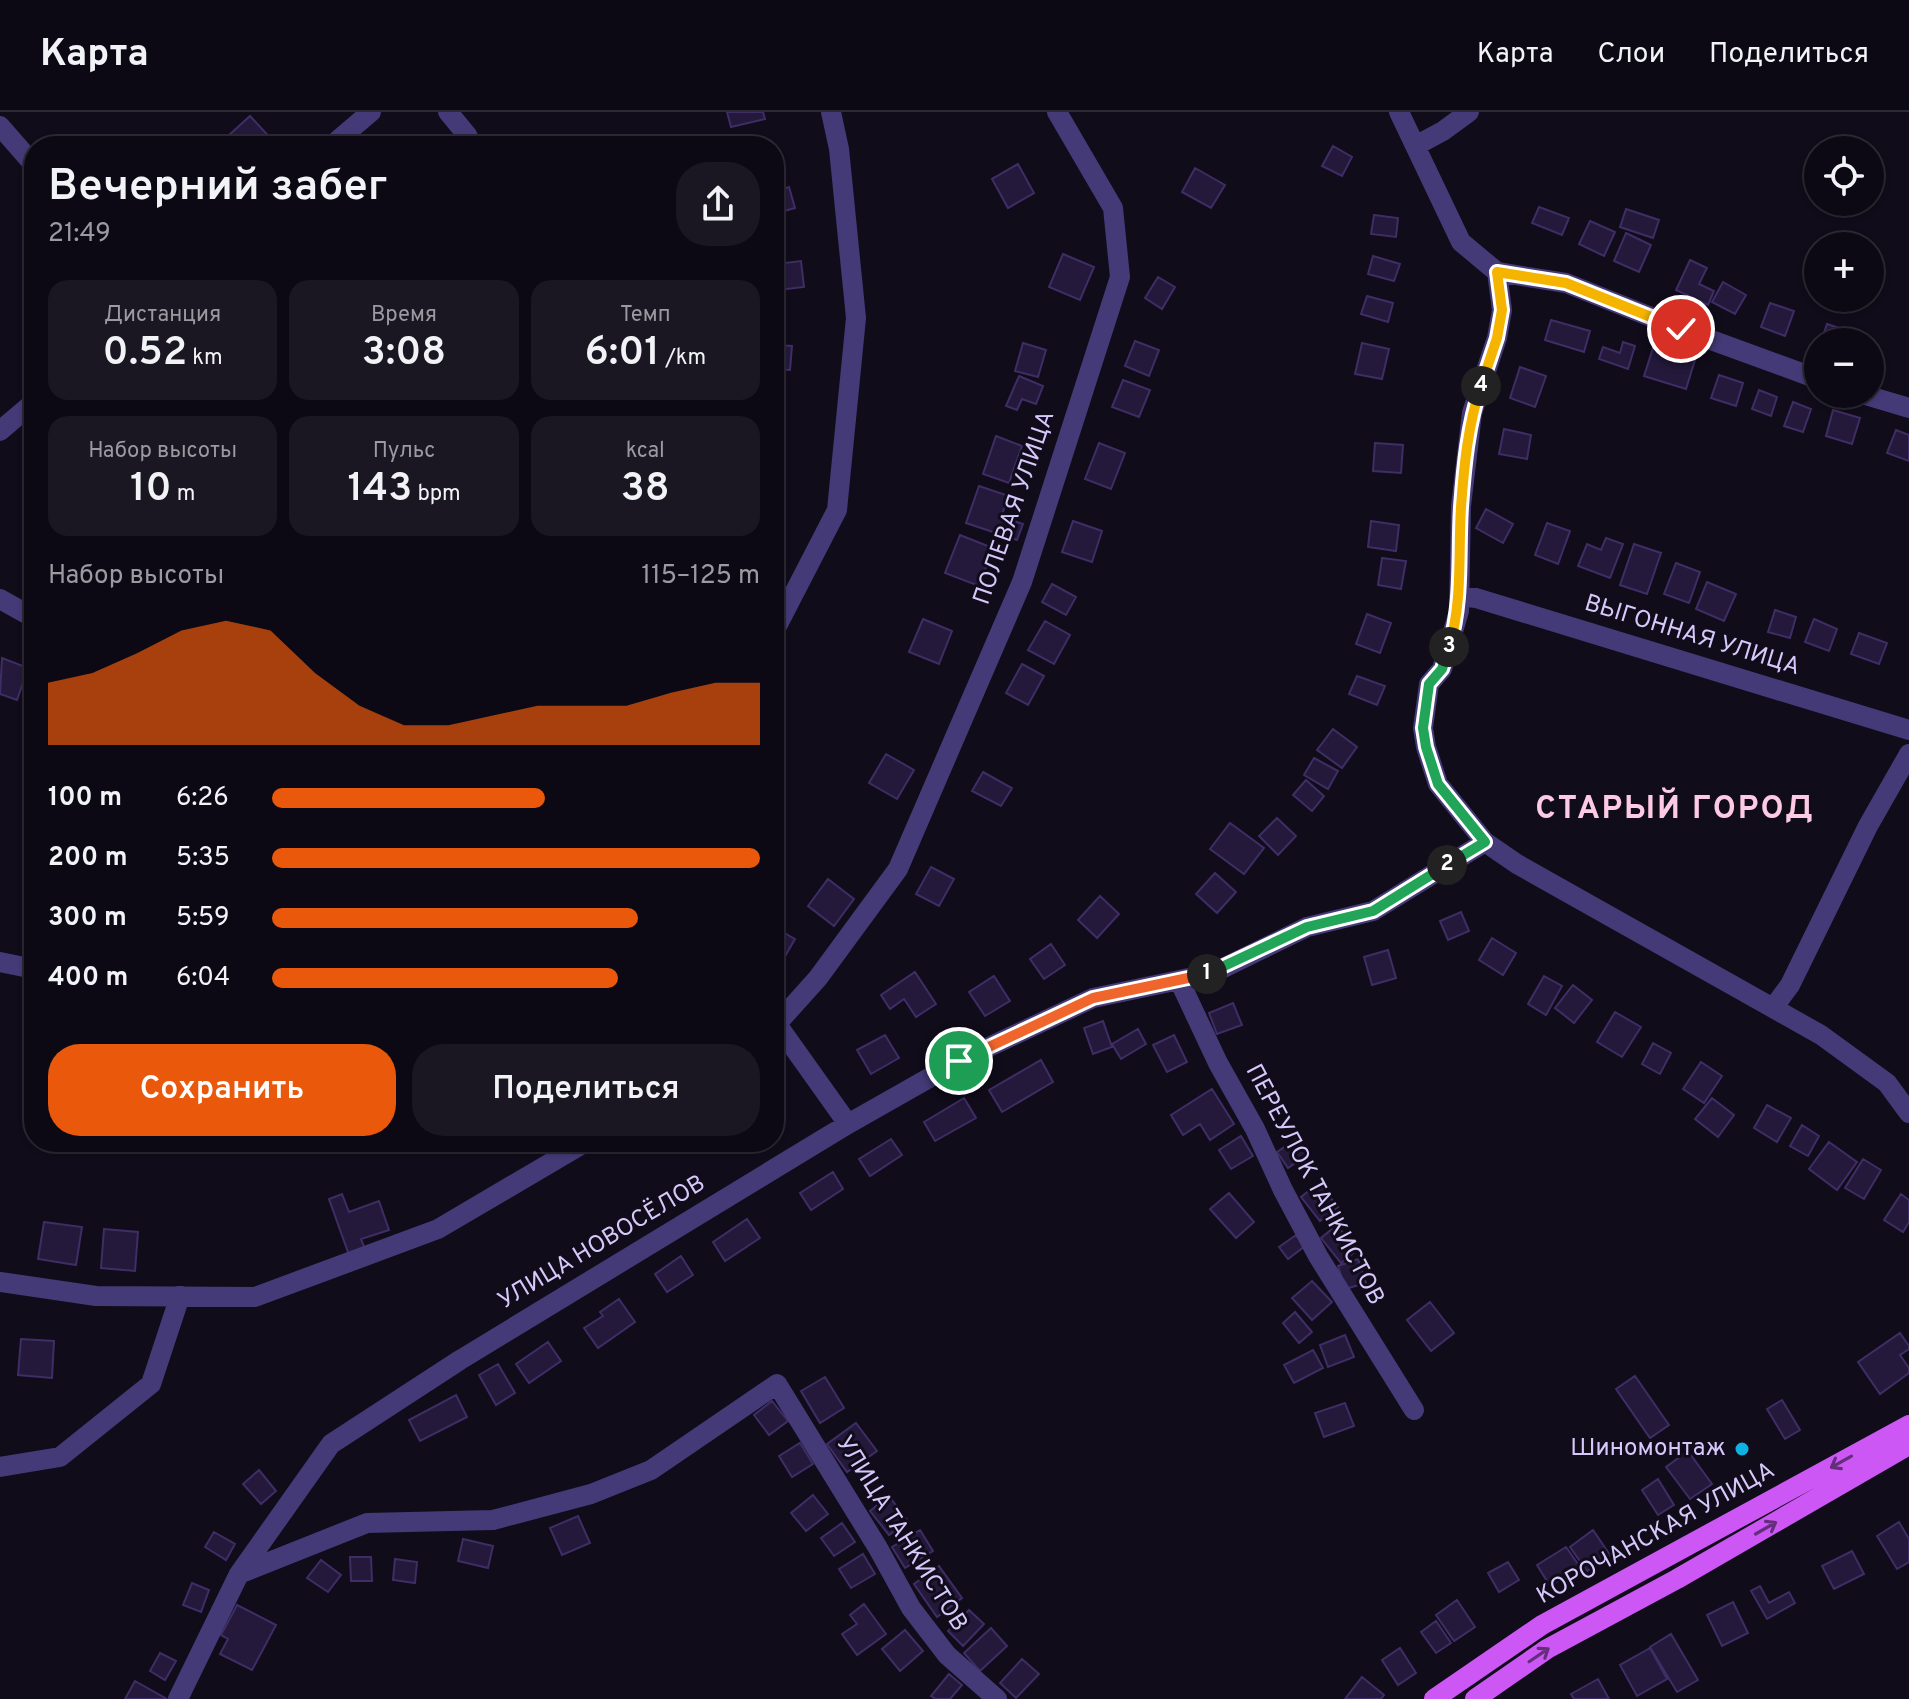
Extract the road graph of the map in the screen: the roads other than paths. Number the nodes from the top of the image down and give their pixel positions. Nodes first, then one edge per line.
1 (371, 112) edge
2 (448, 112) edge
3 (831, 112) edge
4 (1057, 112) edge
5 (1399, 112) edge
6 (1469, 112) edge
7 (0, 126) edge
8 (343, 136) edge
9 (467, 136) edge
10 (1417, 145) junction
11 (24, 154) edge
12 (1497, 272) junction
13 (1804, 374) edge
14 (1884, 401) edge
15 (1909, 408) edge
16 (24, 411) edge
17 (0, 431) edge
18 (1459, 596) junction
19 (0, 599) edge
20 (24, 612) edge
21 (784, 613) edge
22 (1909, 730) edge
23 (1909, 754) edge
24 (1485, 842) junction
25 (0, 962) edge
26 (24, 967) edge
27 (1179, 980) junction
28 (1773, 1008) junction
29 (784, 1014) edge
30 (784, 1036) edge
31 (1909, 1113) edge
32 (848, 1124) junction
33 (569, 1152) edge
34 (0, 1282) edge
35 (180, 1296) junction
36 (1414, 1410) dead end
37 (1909, 1425) edge
38 (1909, 1445) edge
39 (0, 1467) edge
40 (239, 1574) junction
41 (178, 1699) edge
42 (997, 1699) edge
43 (1434, 1699) edge
44 (1475, 1699) edge

1 - 8 street
2 - 9 street
3 - 21 street
4 - 29 street, ПОЛЕВАЯ УЛИЦА
5 - 10 street
6 - 10 street
7 - 11 street
10 - 12 street
12 - 13 street
12 - 18 street
14 - 15 street
16 - 17 street
18 - 22 street, ВЫГОННАЯ УЛИЦА
18 - 24 street
19 - 20 street
23 - 28 street
24 - 27 street, УЛИЦА НОВОСЁЛОВ
24 - 28 street
25 - 26 street
27 - 32 street, УЛИЦА НОВОСЁЛОВ
27 - 36 street, ПЕРЕУЛОК ТАНКИСТОВ
28 - 31 street
30 - 32 street
32 - 40 street, УЛИЦА НОВОСЁЛОВ
33 - 35 street
34 - 35 street
35 - 39 street
37 -> 43 main road, КОРОЧАНСКАЯ УЛИЦА
44 -> 38 main road, КОРОЧАНСКАЯ УЛИЦА
40 - 41 street, УЛИЦА НОВОСЁЛОВ
40 - 42 street, УЛИЦА ТАНКИСТОВ

